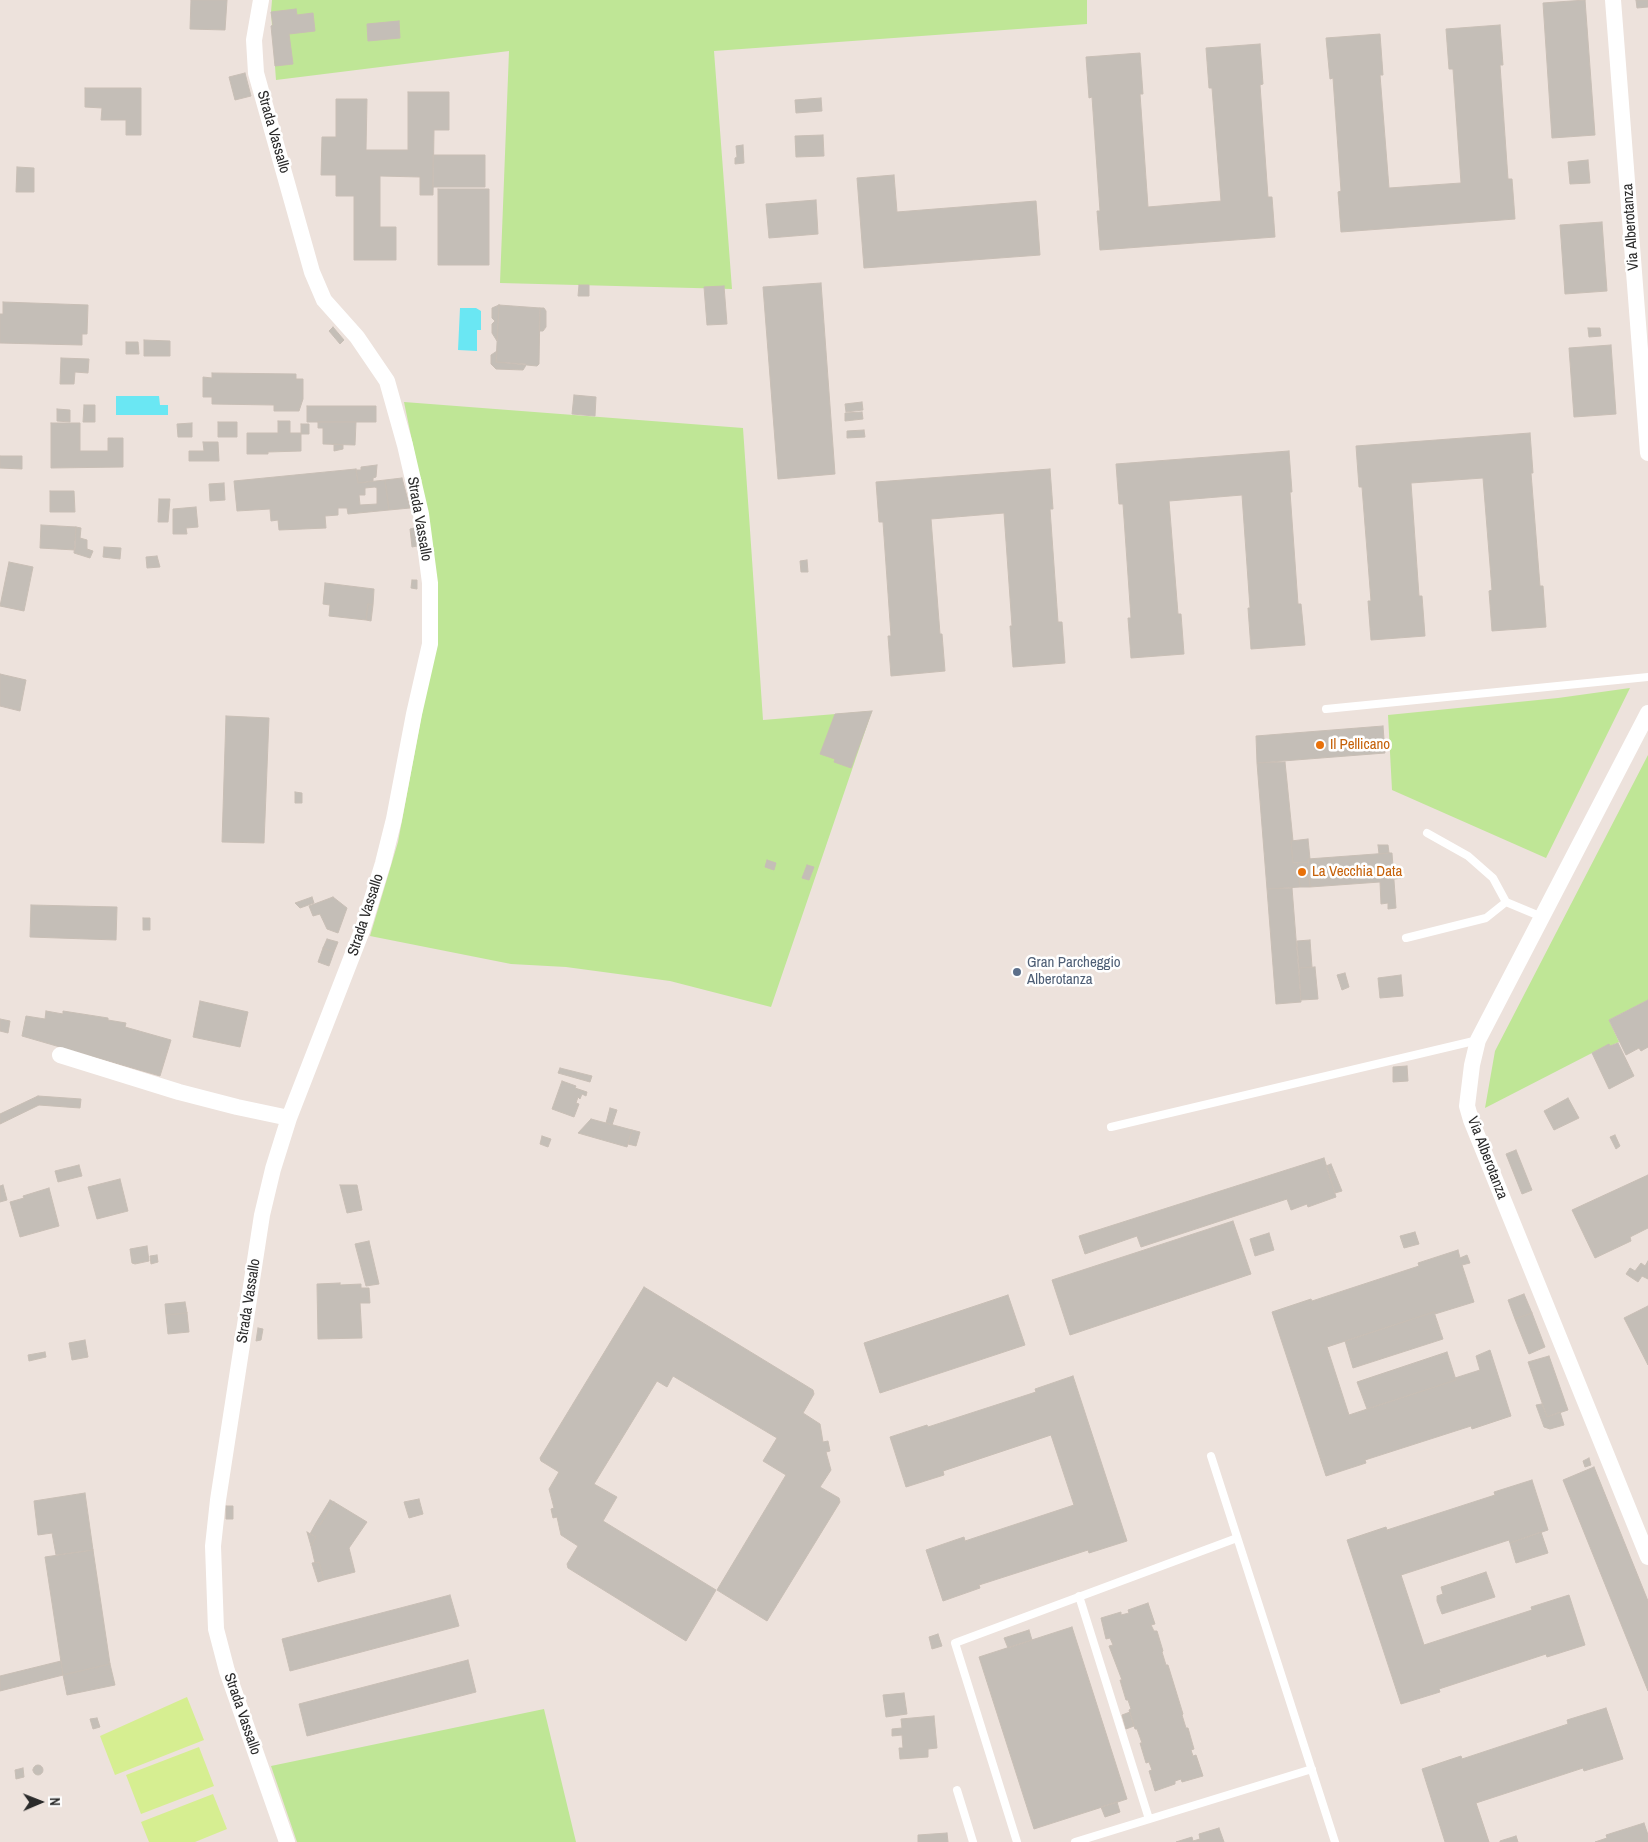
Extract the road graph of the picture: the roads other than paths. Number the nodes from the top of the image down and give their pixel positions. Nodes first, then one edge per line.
1 (261, 0) edge
2 (1613, 0) edge
3 (1648, 453) edge
4 (1648, 677) edge
5 (1326, 709) dead end
6 (1648, 713) edge
7 (1427, 832) dead end
8 (1506, 902) junction
9 (1542, 917) junction
10 (1406, 938) dead end
11 (1478, 1040) junction
12 (60, 1055) dead end
13 (289, 1118) junction
14 (1111, 1127) dead end
15 (1210, 1456) dead end
16 (1237, 1538) junction
17 (1648, 1557) edge
18 (1079, 1596) junction
19 (1312, 1769) junction
20 (957, 1790) dead end
21 (1149, 1819) junction
22 (287, 1842) edge
23 (973, 1842) edge
24 (1018, 1842) edge
25 (1075, 1842) edge
26 (1335, 1842) edge

1 - 13 street, Strada Vassallo
2 - 3 street, Via Alberotanza
4 - 5 lane
6 - 9 street, Via Alberotanza
7 - 8 lane
8 - 9 lane
8 - 10 lane
9 - 11 street, Via Alberotanza
11 - 14 lane
11 - 17 street, Via Alberotanza
12 - 13 street
13 - 22 street, Strada Vassallo
15 - 16 lane
16 - 18 lane
16 - 19 lane
18 - 21 lane
18 - 24 lane
19 - 21 lane
19 - 26 lane
20 - 23 lane
21 - 25 lane

